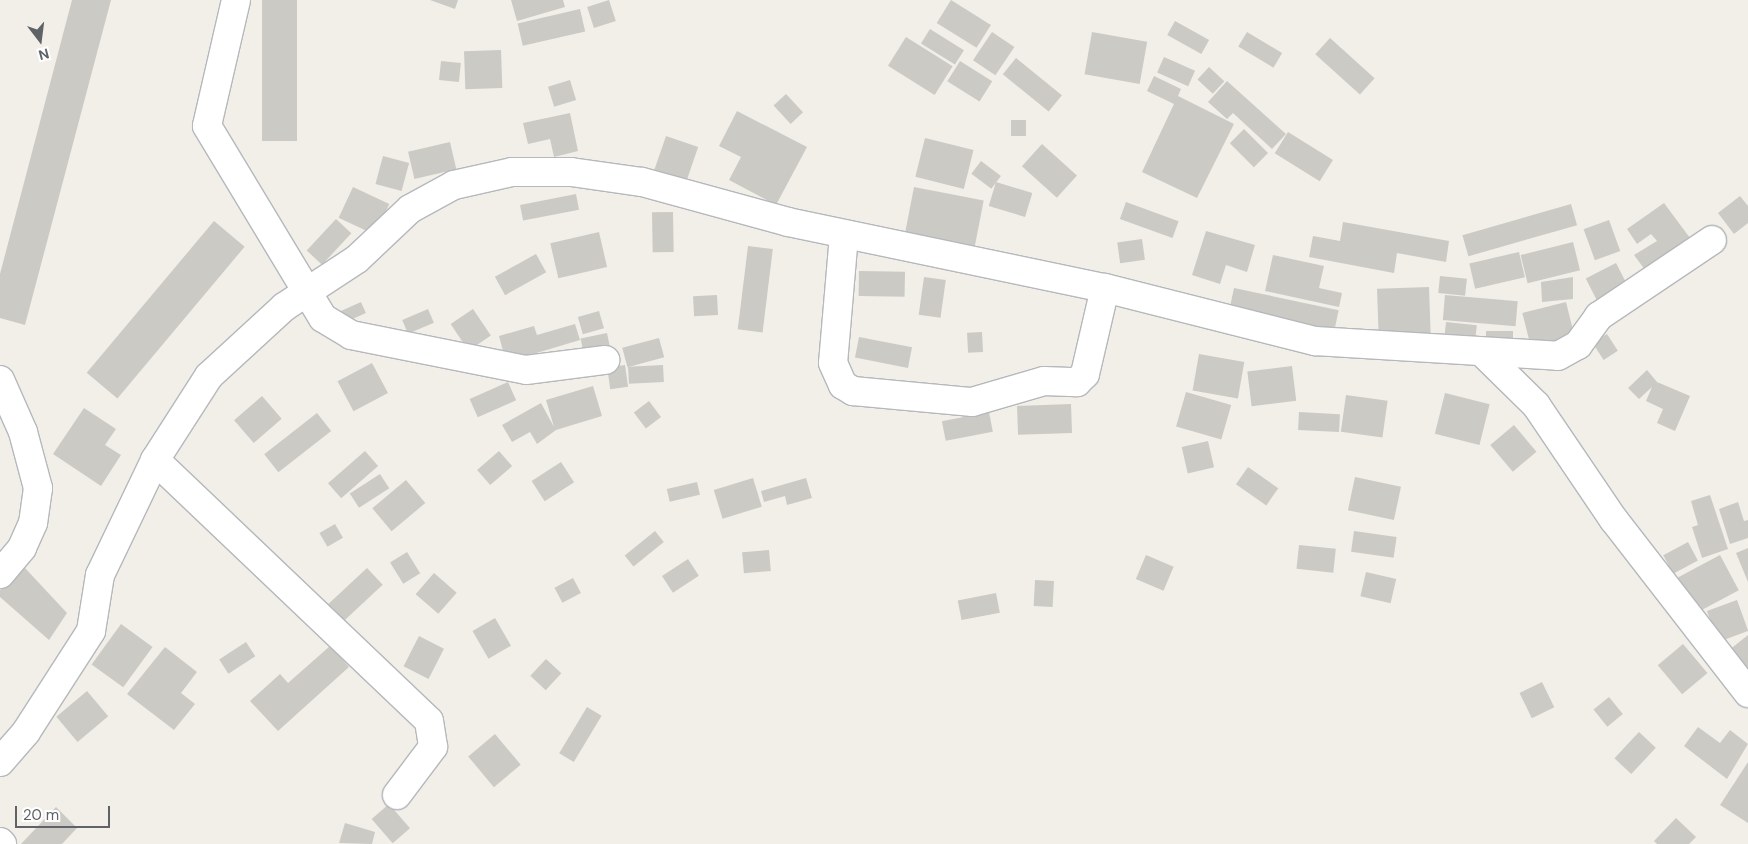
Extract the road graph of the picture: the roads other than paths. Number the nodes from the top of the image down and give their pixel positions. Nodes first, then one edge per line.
1 (236, 0) edge
2 (844, 235) junction
3 (1712, 240) dead end
4 (1105, 288) junction
5 (308, 292) junction
6 (1482, 352) junction
7 (605, 360) dead end
8 (0, 380) edge
9 (155, 460) junction
10 (0, 574) edge
11 (1748, 693) edge
12 (0, 762) edge
13 (397, 795) dead end

1 - 5 street
2 - 4 street
2 - 4 street
2 - 5 street
3 - 6 street
4 - 6 street
5 - 7 street
5 - 9 street
6 - 11 street
8 - 10 street
9 - 12 street
9 - 13 street

